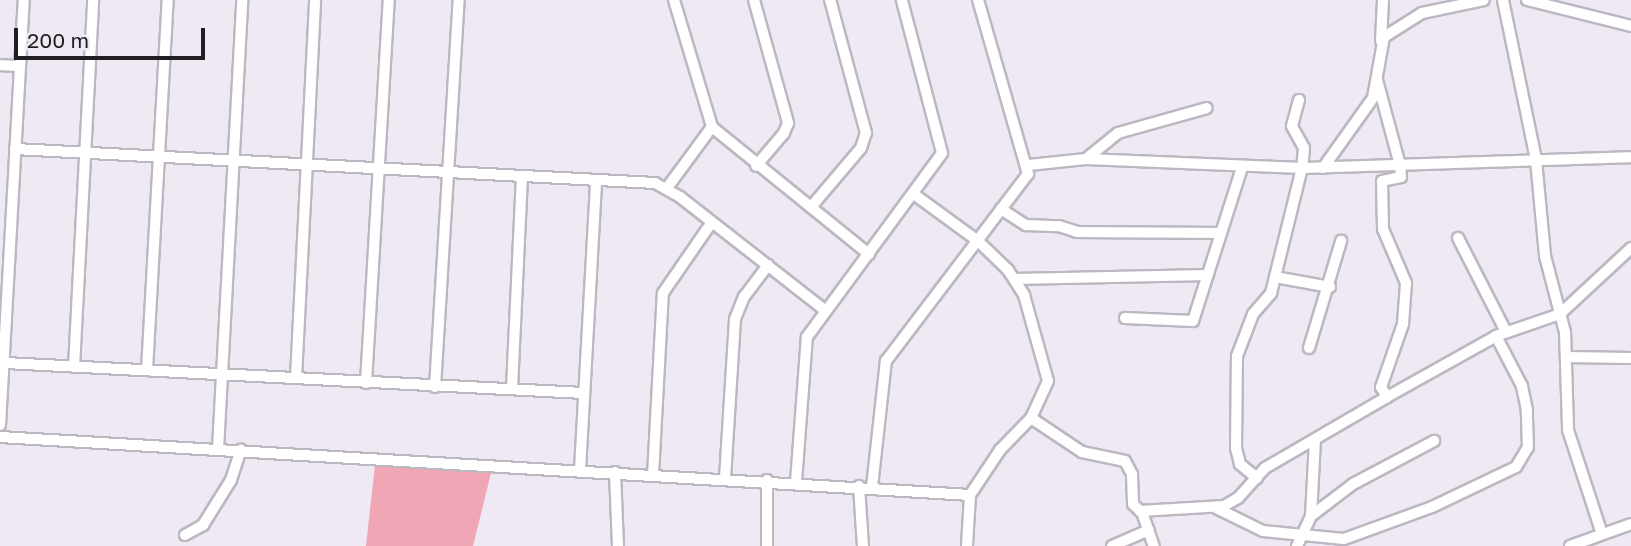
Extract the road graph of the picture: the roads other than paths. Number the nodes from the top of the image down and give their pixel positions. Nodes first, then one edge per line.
1 (24, 0) edge
2 (93, 0) edge
3 (168, 0) edge
4 (242, 0) edge
5 (315, 0) edge
6 (388, 0) edge
7 (459, 0) edge
8 (674, 0) edge
9 (754, 0) edge
10 (830, 0) edge
11 (902, 0) edge
12 (978, 0) edge
13 (1383, 0) edge
14 (1485, 0) edge
15 (1503, 0) edge
16 (1531, 1) edge
17 (1451, 3) edge
18 (1631, 26) edge
19 (1381, 41) junction
20 (0, 65) edge
21 (18, 66) junction
22 (1377, 80) junction
23 (1299, 100) dead end
24 (1207, 108) dead end
25 (712, 127) junction
26 (15, 149) junction
27 (85, 153) junction
28 (158, 157) junction
29 (1631, 158) edge
30 (1086, 159) junction
31 (1536, 160) junction
32 (234, 163) junction
33 (306, 165) junction
34 (1029, 165) junction
35 (1401, 165) junction
36 (756, 166) junction
37 (1242, 167) junction
38 (1302, 168) junction
39 (1323, 168) junction
40 (378, 169) junction
41 (450, 173) junction
42 (522, 179) junction
43 (596, 181) junction
44 (667, 188) junction
45 (915, 195) junction
46 (811, 207) junction
47 (1001, 209) junction
48 (712, 222) junction
49 (1221, 233) junction
50 (1458, 238) dead end
51 (978, 241) junction
52 (1341, 241) dead end
53 (1631, 248) edge
54 (869, 254) junction
55 (768, 265) junction
56 (1208, 275) junction
57 (1275, 277) junction
58 (1014, 279) junction
59 (4, 284) edge
60 (1330, 288) junction
61 (826, 312) junction
62 (1560, 314) junction
63 (1125, 318) dead end
64 (1501, 334) junction
65 (1309, 348) dead end
66 (1566, 358) junction
67 (1631, 358) edge
68 (5, 363) junction
69 (74, 367) junction
70 (147, 370) junction
71 (221, 375) junction
72 (296, 378) junction
73 (366, 383) junction
74 (435, 387) junction
75 (512, 388) junction
76 (584, 393) junction
77 (1387, 397) junction
78 (1031, 418) junction
79 (0, 425) edge
80 (0, 437) edge
81 (1315, 440) junction
82 (1434, 441) dead end
83 (218, 449) junction
84 (241, 450) junction
85 (580, 470) junction
86 (615, 472) junction
87 (653, 475) junction
88 (725, 478) junction
89 (1257, 478) junction
90 (767, 480) junction
91 (796, 482) junction
92 (859, 486) junction
93 (872, 487) junction
94 (970, 495) junction
95 (1216, 508) junction
96 (1142, 512) junction
97 (1311, 516) junction
98 (1631, 523) edge
99 (1149, 530) junction
100 (1602, 534) junction
101 (185, 535) dead end
102 (1298, 541) edge
103 (618, 546) edge
104 (767, 546) edge
105 (863, 546) edge
106 (967, 546) edge
107 (1112, 546) edge
108 (1154, 546) edge
109 (1570, 546) edge

1 - 21 street
2 - 27 street
3 - 28 street
4 - 32 street
5 - 33 street
6 - 40 street
7 - 41 street
8 - 25 street
9 - 36 street
10 - 46 street
11 - 45 street
12 - 34 street
13 - 19 street
14 - 17 street
15 - 31 street
16 - 18 street
17 - 19 street
19 - 22 street
20 - 21 street
21 - 26 street
22 - 35 street
22 - 39 street
23 - 38 street
24 - 30 street
25 - 36 street
25 - 44 street
26 - 27 street
26 - 59 street
27 - 28 street
27 - 69 street
28 - 32 street
28 - 70 street
29 - 31 street
30 - 34 street
30 - 37 street
31 - 35 street
31 - 62 street
32 - 33 street
32 - 71 street
33 - 40 street
33 - 72 street
34 - 47 street
35 - 39 street
35 - 77 street
36 - 46 street
37 - 38 street
37 - 49 street
38 - 39 street
38 - 57 street
40 - 41 street
40 - 73 street
41 - 42 street
41 - 74 street
42 - 43 street
42 - 75 street
43 - 44 street
43 - 76 street
44 - 48 street
45 - 51 street
45 - 54 street
46 - 54 street
47 - 49 street
47 - 51 street
48 - 55 street
48 - 87 street
49 - 56 street
50 - 64 street
51 - 58 street
51 - 93 street
52 - 60 street
53 - 62 street
54 - 61 street
55 - 61 street
55 - 88 street
56 - 58 street
56 - 63 street
57 - 60 street
57 - 89 street
58 - 78 street
59 - 68 street
60 - 65 street
61 - 91 street
62 - 64 street
62 - 66 street
64 - 77 street
64 - 102 street
66 - 67 street
66 - 100 street
68 - 69 street
68 - 79 street
69 - 70 street
70 - 71 street
71 - 72 street
71 - 83 street
72 - 73 street
73 - 74 street
74 - 75 street
75 - 76 street
76 - 85 street
77 - 81 street
78 - 94 street
78 - 96 street
80 - 83 street
81 - 89 street
81 - 97 street
82 - 97 street
83 - 84 street
84 - 85 street
84 - 101 street
85 - 86 street
86 - 87 street
86 - 103 street
87 - 88 street
88 - 90 street
89 - 95 street
90 - 91 street
90 - 104 street
91 - 92 street
92 - 93 street
92 - 105 street
93 - 94 street
94 - 106 street
95 - 96 street
95 - 102 street
96 - 99 street
97 - 102 street
98 - 100 street
99 - 107 street
99 - 108 street
100 - 109 street

